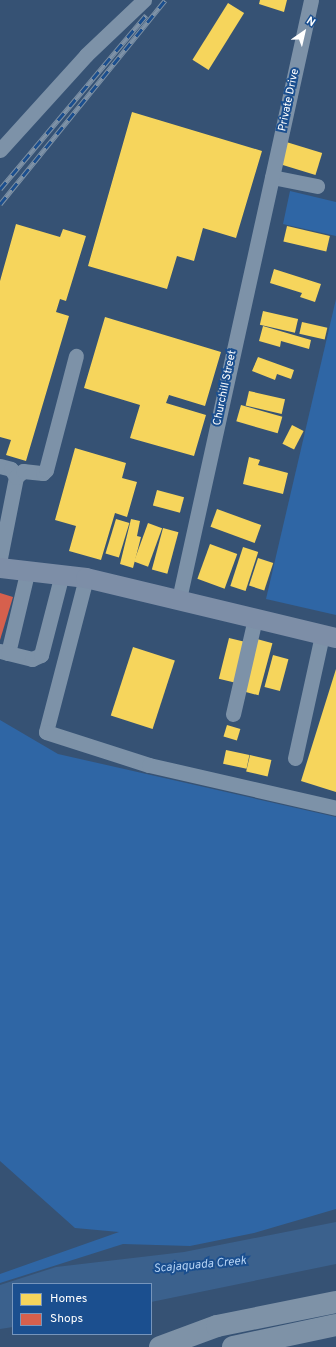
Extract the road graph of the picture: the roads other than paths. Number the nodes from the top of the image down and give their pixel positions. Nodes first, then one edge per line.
1 (144, 0) edge
2 (311, 0) edge
3 (0, 150) edge
4 (272, 177) junction
5 (317, 186) dead end
6 (76, 356) dead end
7 (0, 466) edge
8 (16, 477) junction
9 (0, 558) edge
10 (0, 568) edge
11 (28, 569) junction
12 (62, 574) junction
13 (86, 578) junction
14 (179, 599) junction
15 (255, 619) junction
16 (329, 636) edge
17 (4, 652) edge
18 (233, 714) dead end
19 (295, 758) dead end
20 (336, 808) edge
21 (336, 1302) edge
22 (336, 1325) edge
23 (160, 1347) edge
24 (233, 1347) edge

1 - 3 street
2 - 4 street, Private Drive
4 - 5 street
4 - 14 street, Churchill Street
6 - 8 street
7 - 8 street
8 - 9 street
10 - 11 main road
11 - 12 main road
11 - 17 street
12 - 13 main road
12 - 17 street
13 - 14 main road
13 - 20 street
14 - 15 main road
15 - 16 main road
15 - 18 street
16 - 19 street
21 - 23 highway
22 - 24 highway

